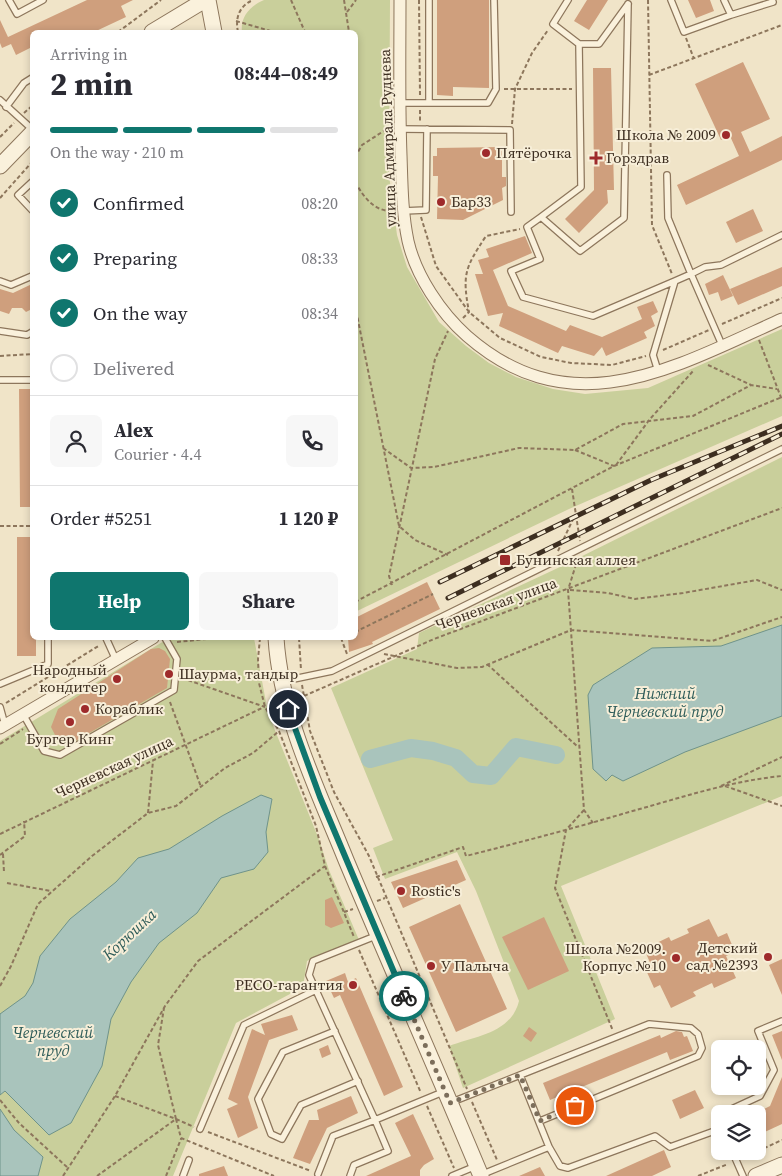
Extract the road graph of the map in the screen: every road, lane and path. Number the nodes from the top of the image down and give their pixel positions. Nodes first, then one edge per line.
1 (9, 0) edge
2 (43, 0) edge
3 (161, 0) edge
4 (207, 0) edge
5 (253, 0) edge
6 (291, 0) edge
7 (344, 0) edge
8 (356, 0) edge
9 (400, 0) edge
10 (419, 0) edge
11 (429, 0) edge
12 (494, 0) edge
13 (568, 0) edge
14 (648, 0) edge
15 (670, 0) edge
16 (724, 0) edge
17 (772, 0) edge
18 (628, 2) edge
19 (347, 12) junction
20 (731, 15) junction
21 (236, 21) junction
22 (553, 24) junction
23 (782, 25) edge
24 (121, 30) edge
25 (155, 30) edge
26 (214, 30) edge
27 (238, 30) edge
28 (267, 30) edge
29 (304, 30) edge
30 (350, 30) edge
31 (684, 32) junction
32 (579, 44) junction
33 (694, 59) junction
34 (650, 75) junction
35 (30, 79) edge
36 (496, 89) junction
37 (515, 89) junction
38 (579, 89) junction
39 (0, 100) edge
40 (400, 103) junction
41 (420, 103) junction
42 (428, 103) junction
43 (6, 107) junction
44 (400, 125) junction
45 (30, 127) edge
46 (424, 129) junction
47 (510, 130) junction
48 (30, 135) edge
49 (358, 152) edge
50 (30, 164) edge
51 (0, 166) edge
52 (667, 175) dead end
53 (30, 184) edge
54 (358, 187) edge
55 (0, 198) edge
56 (30, 208) edge
57 (421, 210) junction
58 (403, 211) junction
59 (511, 212) dead end
60 (541, 217) junction
61 (527, 227) junction
62 (782, 235) edge
63 (691, 274) junction
64 (30, 277) edge
65 (0, 282) edge
66 (675, 282) junction
67 (782, 298) edge
68 (469, 312) junction
69 (358, 319) edge
70 (782, 319) edge
71 (455, 325) junction
72 (714, 328) junction
73 (0, 331) edge
74 (755, 331) junction
75 (30, 333) edge
76 (717, 348) junction
77 (30, 354) edge
78 (653, 354) junction
79 (0, 356) edge
80 (695, 369) dead end
81 (658, 373) junction
82 (0, 380) edge
83 (30, 380) edge
84 (752, 385) junction
85 (777, 389) junction
86 (781, 398) edge
87 (650, 419) junction
88 (383, 448) junction
89 (782, 449) edge
90 (574, 450) junction
91 (614, 466) junction
92 (411, 468) junction
93 (572, 490) junction
94 (782, 508) edge
95 (576, 513) junction
96 (0, 526) edge
97 (30, 526) edge
98 (399, 526) junction
99 (581, 548) junction
100 (448, 555) junction
101 (553, 562) junction
102 (392, 584) junction
103 (568, 590) junction
104 (782, 590) edge
105 (433, 594) dead end
106 (358, 601) edge
107 (782, 617) edge
108 (570, 630) junction
109 (358, 631) edge
110 (48, 640) edge
111 (104, 640) edge
112 (106, 640) edge
113 (150, 640) edge
114 (167, 640) edge
115 (260, 640) edge
116 (276, 640) edge
117 (342, 640) edge
118 (372, 652) junction
119 (396, 656) junction
120 (116, 660) junction
121 (350, 662) junction
122 (487, 664) junction
123 (175, 676) junction
124 (282, 682) junction
125 (0, 684) edge
126 (167, 694) junction
127 (304, 696) dead end
128 (0, 707) edge
129 (265, 707) junction
130 (23, 714) junction
131 (30, 725) junction
132 (2, 727) edge
133 (279, 731) junction
134 (296, 736) junction
135 (0, 744) edge
136 (187, 745) junction
137 (579, 748) junction
138 (782, 757) edge
139 (153, 761) junction
140 (782, 776) edge
141 (724, 786) junction
142 (201, 787) junction
143 (717, 787) junction
144 (327, 795) junction
145 (782, 806) edge
146 (584, 810) junction
147 (148, 813) junction
148 (24, 821) junction
149 (593, 823) junction
150 (566, 830) junction
151 (0, 834) edge
152 (1, 854) edge
153 (325, 866) junction
154 (4, 872) dead end
155 (376, 877) junction
156 (7, 882) dead end
157 (52, 892) junction
158 (378, 935) junction
159 (356, 944) junction
160 (0, 986) edge
161 (316, 990) junction
162 (165, 1006) junction
163 (782, 1021) edge
164 (335, 1031) junction
165 (616, 1037) junction
166 (520, 1075) junction
167 (358, 1081) junction
168 (469, 1095) junction
169 (115, 1096) junction
170 (447, 1097) junction
171 (0, 1100) edge
172 (424, 1100) junction
173 (740, 1105) edge
174 (176, 1119) junction
175 (376, 1120) junction
176 (540, 1121) junction
177 (200, 1129) junction
178 (711, 1132) edge
179 (181, 1138) junction
180 (782, 1140) edge
181 (549, 1147) junction
182 (766, 1147) edge
183 (189, 1160) dead end
184 (736, 1160) joint
185 (782, 1165) edge
186 (500, 1167) junction
187 (68, 1168) junction
188 (479, 1172) edge
189 (318, 1174) joint
190 (454, 1175) edge
191 (63, 1176) edge
192 (98, 1176) edge
193 (166, 1176) edge
194 (183, 1176) edge
195 (274, 1176) edge
196 (350, 1176) edge
197 (698, 1176) edge
198 (743, 1176) edge
199 (756, 1176) edge

1 - 2 lane
3 - 24 path
4 - 25 street
4 - 26 street
5 - 21 path
6 - 29 path
7 - 19 path
8 - 19 path
9 - 40 street, улица Адмирала Руднева
10 - 41 path
11 - 42 lane
12 - 36 lane
13 - 22 lane
14 - 34 path
15 - 31 lane
16 - 20 lane
17 - 20 lane
18 - 32 lane
18 - 60 lane
19 - 30 path
20 - 31 lane
21 - 27 path
21 - 28 path
22 - 32 lane
22 - 37 path
23 - 33 path
31 - 33 path
32 - 38 lane
33 - 34 path
34 - 66 path
35 - 43 lane
36 - 37 path
36 - 42 lane
37 - 38 path
37 - 47 path
38 - 60 lane
39 - 43 lane
40 - 41 lane
40 - 44 street, улица Адмирала Руднева
41 - 42 lane
41 - 46 path
43 - 45 lane
44 - 46 lane
44 - 49 path
44 - 58 street, улица Адмирала Руднева
46 - 47 lane
46 - 57 lane
47 - 59 lane
48 - 51 street
50 - 55 path
52 - 63 lane
53 - 56 lane
54 - 58 path
57 - 58 lane
57 - 68 path
58 - 71 street, улица Адмирала Руднева
60 - 61 lane
61 - 66 lane
61 - 68 path
62 - 63 lane
63 - 66 lane
63 - 72 lane
64 - 65 lane
66 - 78 lane
67 - 72 path
68 - 71 path
68 - 78 path
69 - 88 path
70 - 74 street, улица Адмирала Руднева
71 - 81 street, улица Адмирала Руднева
71 - 92 path
72 - 76 lane
72 - 78 path
73 - 75 lane
74 - 76 street, улица Адмирала Руднева
74 - 85 path
76 - 81 street, улица Адмирала Руднева
76 - 84 path
77 - 79 path
78 - 81 lane
80 - 87 path
82 - 83 lane
84 - 85 path
84 - 87 path
85 - 86 path
86 - 91 path
87 - 90 path
87 - 91 path
88 - 92 path
88 - 98 path
89 - 99 lane
90 - 91 path
90 - 92 path
91 - 93 path
92 - 98 path
93 - 95 path
93 - 100 path
94 - 103 path, Черневская улица
95 - 99 path
95 - 101 path
96 - 97 path
98 - 100 path
98 - 102 path
99 - 101 lane
99 - 103 path
100 - 102 path
101 - 118 lane
102 - 106 path
103 - 104 path
103 - 108 path
103 - 119 path, Черневская улица
105 - 109 path
107 - 108 path
108 - 122 path
108 - 137 path
110 - 125 lane
111 - 128 path
112 - 120 lane
113 - 120 street
114 - 123 lane
115 - 129 path
116 - 124 street
117 - 121 path
118 - 119 path
118 - 121 lane
119 - 122 path
119 - 127 path, Черневская улица
120 - 130 street
121 - 124 lane
122 - 137 path
123 - 126 lane
123 - 129 path
124 - 134 street
126 - 131 lane
126 - 136 path
128 - 132 lane
129 - 133 path
129 - 136 path, Черневская улица
130 - 131 lane
130 - 132 street
131 - 135 path
133 - 134 path
133 - 142 path
134 - 144 street
134 - 144 path
134 - 153 path
136 - 139 path, Черневская улица
136 - 142 path
137 - 146 path
138 - 143 path
139 - 147 path
139 - 148 path, Черневская улица
140 - 141 path
141 - 143 path
141 - 145 path
142 - 147 path
143 - 149 path
144 - 155 path
144 - 158 street
146 - 149 path
146 - 150 path
147 - 157 path
148 - 151 path, Черневская улица
148 - 152 path
149 - 150 path
150 - 155 path
150 - 165 path
152 - 154 path
153 - 159 path
153 - 162 path
155 - 168 path
156 - 157 path
157 - 160 path
158 - 159 lane
158 - 170 street
159 - 161 lane
159 - 172 path
161 - 164 lane
161 - 177 lane
162 - 169 path
162 - 174 path
163 - 173 lane
164 - 167 lane
164 - 167 lane
165 - 166 lane
165 - 176 lane
166 - 168 lane
166 - 176 lane
167 - 175 lane
168 - 170 lane
168 - 186 path
169 - 174 path
169 - 187 path
170 - 172 lane
170 - 188 street
171 - 187 path
172 - 175 lane
172 - 190 path
174 - 177 path
174 - 179 path
174 - 192 path
175 - 189 lane
175 - 196 lane
176 - 181 lane
177 - 189 path
178 - 181 lane
179 - 193 path
179 - 195 path
180 - 182 path
181 - 186 lane
183 - 194 lane
184 - 197 path
184 - 198 lane
185 - 199 street
186 - 188 lane
187 - 191 path
188 - 190 lane

